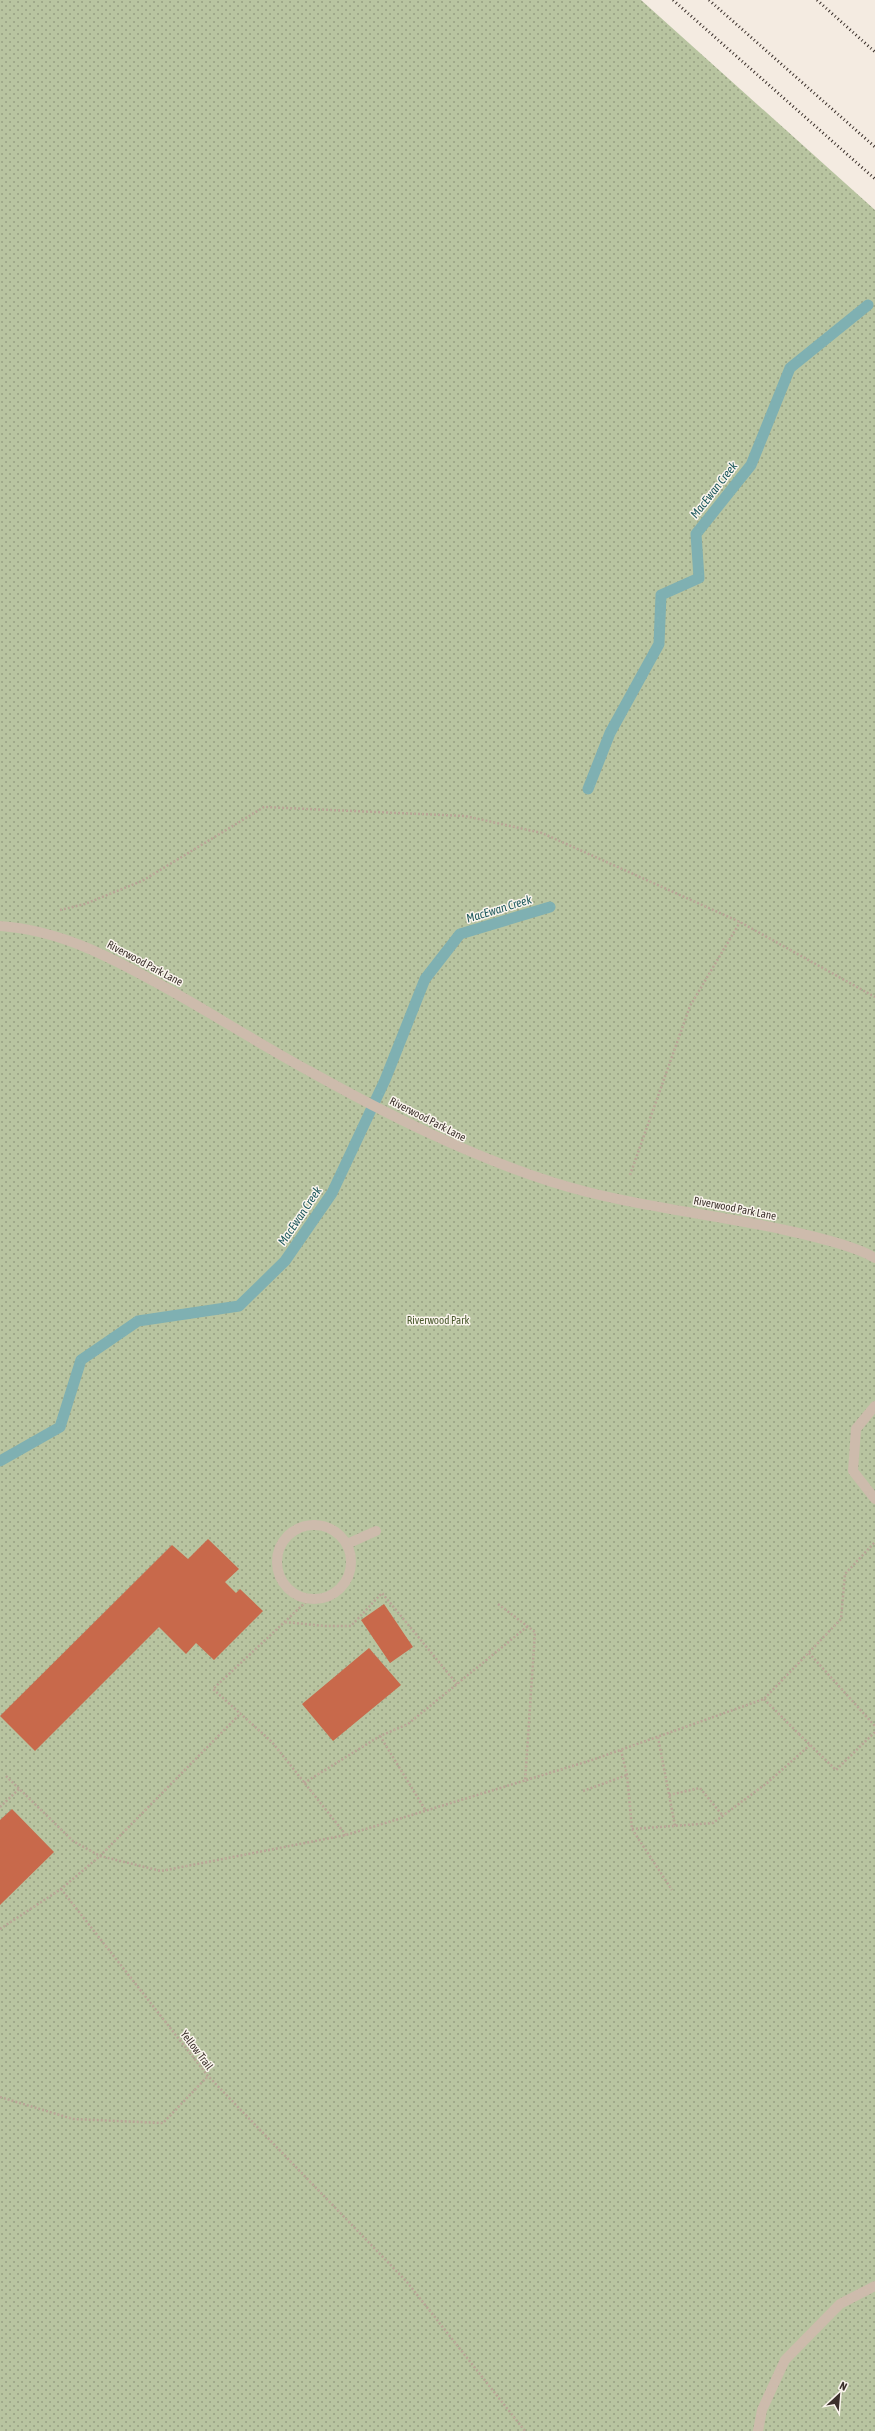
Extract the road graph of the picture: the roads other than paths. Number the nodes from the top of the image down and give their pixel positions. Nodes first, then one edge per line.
1 (0, 926) edge
2 (875, 1258) edge
3 (875, 1406) edge
4 (875, 1499) edge
5 (376, 1531) dead end
6 (347, 1544) junction
7 (875, 2286) edge
8 (758, 2431) edge

1 - 2 street, Riverwood Park Lane
3 - 4 street
5 - 6 street
6 - 6 street
7 - 8 street

